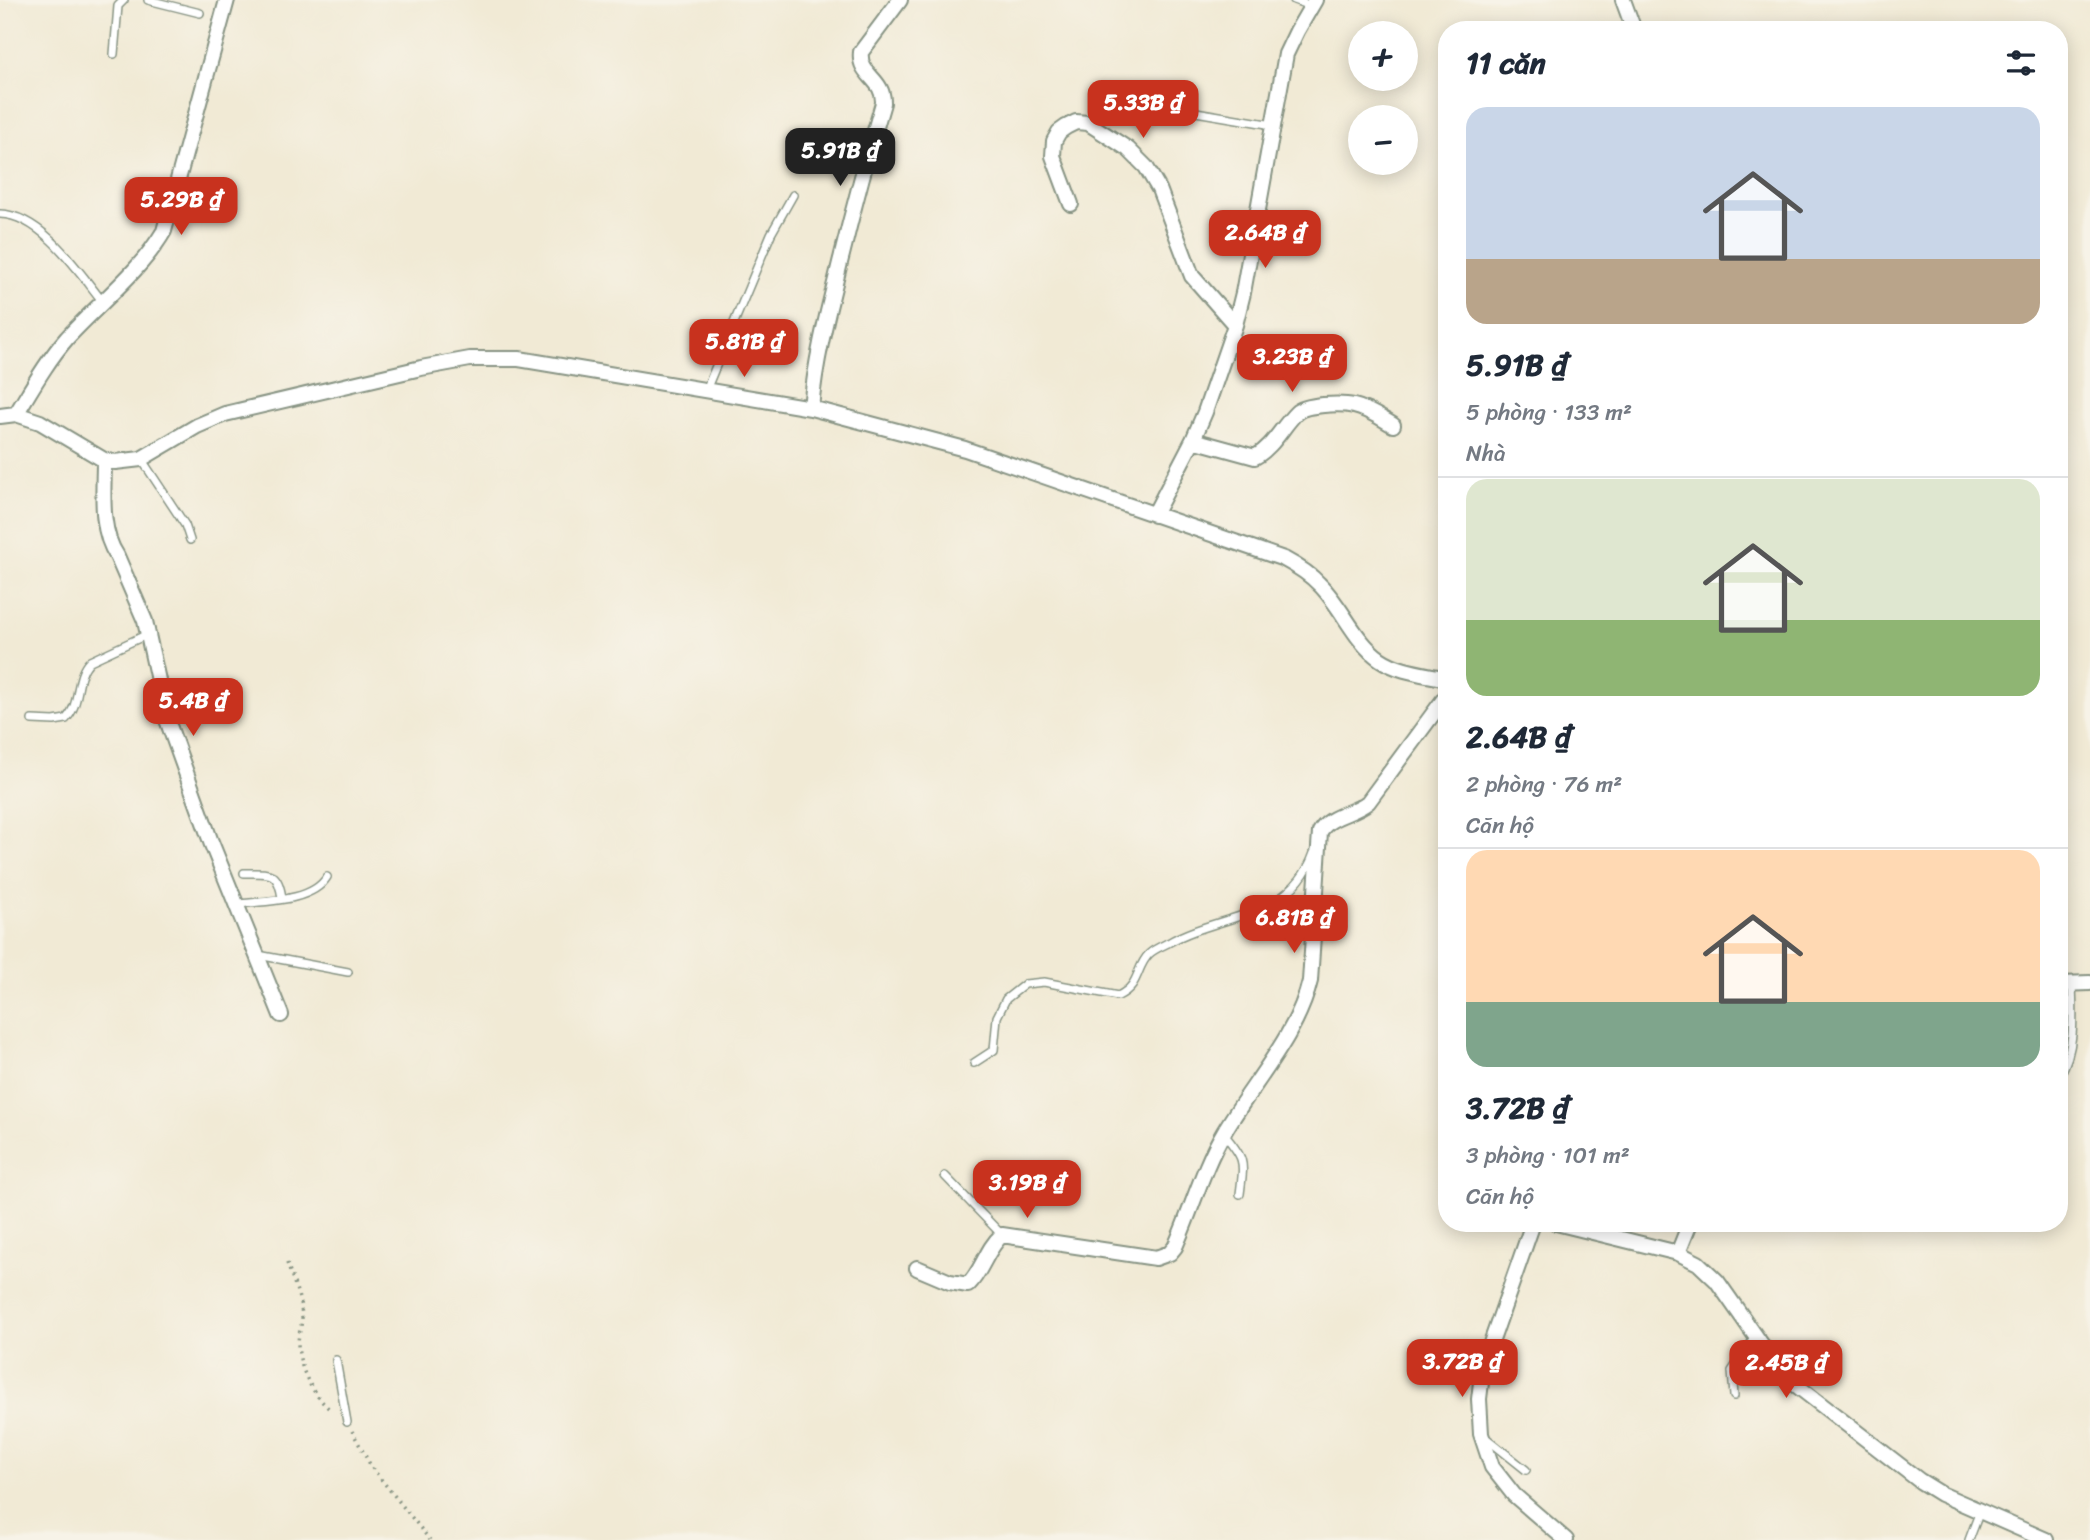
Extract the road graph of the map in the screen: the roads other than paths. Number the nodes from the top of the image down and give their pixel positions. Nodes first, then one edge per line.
1 (124, 0) edge
2 (148, 0) edge
3 (227, 0) edge
4 (900, 0) edge
5 (1294, 0) edge
6 (1623, 0) edge
7 (1314, 3) edge
8 (210, 15) junction
9 (1631, 21) edge
10 (114, 54) dead end
11 (1153, 92) dead end
12 (1273, 125) junction
13 (793, 195) dead end
14 (1071, 204) dead end
15 (0, 214) edge
16 (103, 302) junction
17 (1235, 325) junction
18 (706, 390) junction
19 (811, 408) junction
20 (16, 414) junction
21 (0, 416) edge
22 (1393, 425) dead end
23 (1193, 440) junction
24 (141, 459) junction
25 (104, 460) junction
26 (1154, 515) junction
27 (190, 540) dead end
28 (148, 634) junction
29 (1438, 676) edge
30 (1438, 707) edge
31 (32, 720) dead end
32 (1321, 832) junction
33 (244, 873) dead end
34 (327, 877) dead end
35 (282, 898) junction
36 (238, 904) junction
37 (258, 955) junction
38 (348, 972) dead end
39 (2090, 983) edge
40 (2068, 984) edge
41 (2068, 998) edge
42 (281, 1015) dead end
43 (2068, 1054) edge
44 (974, 1063) dead end
45 (1223, 1133) junction
46 (945, 1176) dead end
47 (1240, 1194) dead end
48 (1530, 1232) edge
49 (1593, 1232) edge
50 (1686, 1232) edge
51 (1002, 1235) junction
52 (1678, 1253) junction
53 (917, 1268) dead end
54 (1755, 1336) junction
55 (336, 1360) dead end
56 (1734, 1395) dead end
57 (347, 1422) dead end
58 (1481, 1434) junction
59 (1526, 1469) dead end
60 (1980, 1511) junction
61 (1566, 1540) edge
62 (1969, 1540) edge
63 (2046, 1540) edge

1 - 10 lane
2 - 8 lane
3 - 8 street
4 - 19 street
5 - 7 lane
6 - 9 street
7 - 12 street
8 - 16 street
11 - 12 lane
12 - 17 street
13 - 18 lane
14 - 17 street
15 - 16 lane
16 - 20 street
17 - 23 street
18 - 19 street
18 - 24 street
19 - 26 street
20 - 21 street
20 - 25 street
22 - 23 street
23 - 26 street
24 - 25 street
24 - 27 lane
25 - 28 street
26 - 29 street
28 - 31 lane
28 - 36 street
30 - 32 street
32 - 44 lane
32 - 45 street
33 - 35 lane
34 - 35 lane
35 - 36 lane
36 - 37 street
37 - 38 lane
37 - 42 street
39 - 40 street
41 - 43 lane
45 - 47 lane
45 - 51 street
46 - 51 lane
48 - 58 street
49 - 52 street
50 - 52 street
51 - 53 street
52 - 54 street
54 - 56 lane
54 - 60 street
55 - 57 lane
58 - 59 lane
58 - 61 street
60 - 62 lane
60 - 63 street

